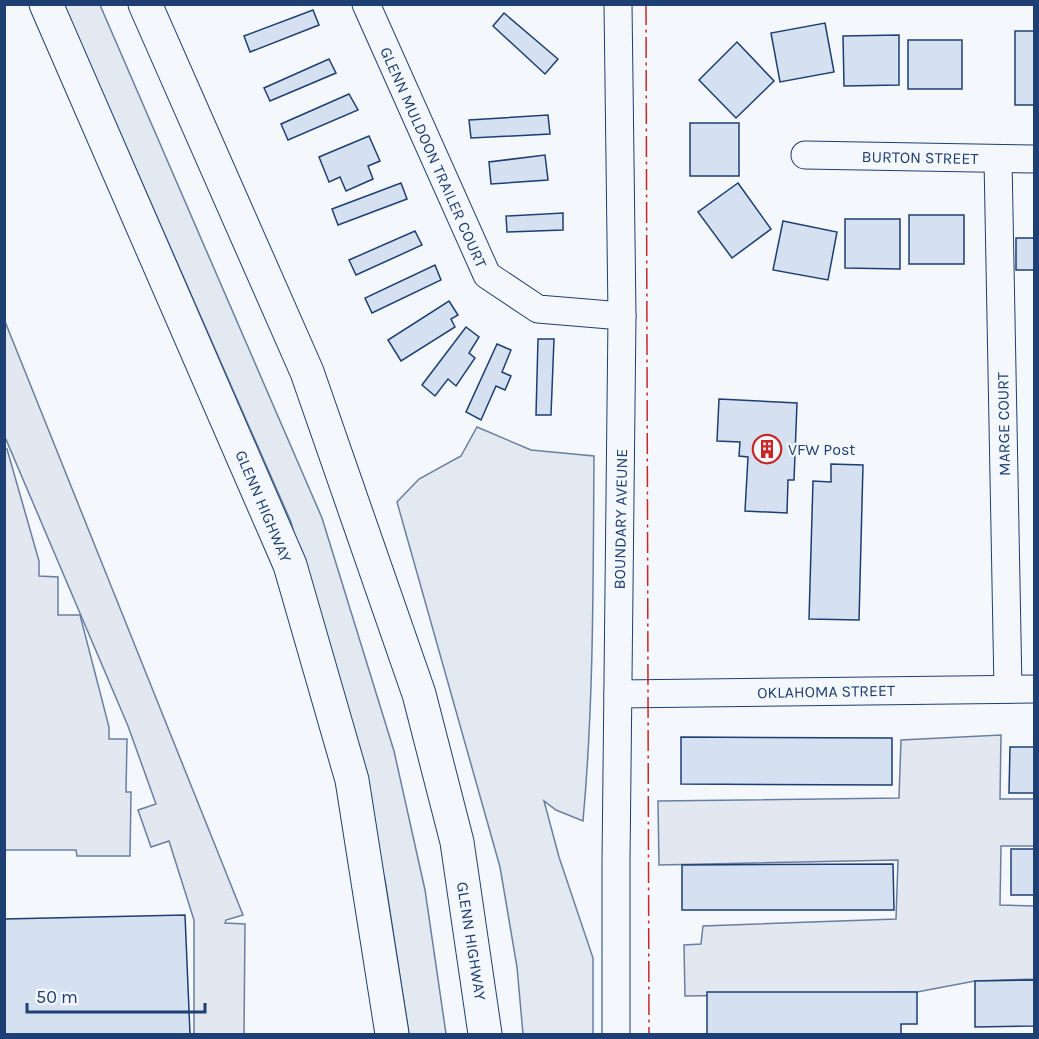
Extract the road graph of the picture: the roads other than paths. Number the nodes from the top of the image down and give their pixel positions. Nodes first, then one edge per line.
1 (46, 4) edge
2 (145, 4) edge
3 (166, 4) edge
4 (366, 4) edge
5 (618, 4) edge
6 (805, 155) dead end
7 (998, 159) junction
8 (1035, 159) edge
9 (622, 316) junction
10 (307, 372) junction
11 (1021, 689) edge
12 (618, 694) junction
13 (392, 1035) edge
14 (485, 1035) edge
15 (616, 1035) edge

1 - 13 highway, GLENN HIGHWAY
2 - 10 highway, GLENN HIGHWAY
3 - 10 highway
4 - 9 street, GLENN MULDOON TRAILER COURT
5 - 9 street, BOUNDARY AVEUNE
6 - 7 street, BURTON STREET
7 - 8 street, BURTON STREET
7 - 11 street, MARGE COURT
9 - 12 street, BOUNDARY AVEUNE
10 - 14 highway, GLENN HIGHWAY
11 - 12 street, OKLAHOMA STREET
12 - 15 street, BOUNDARY AVEUNE

